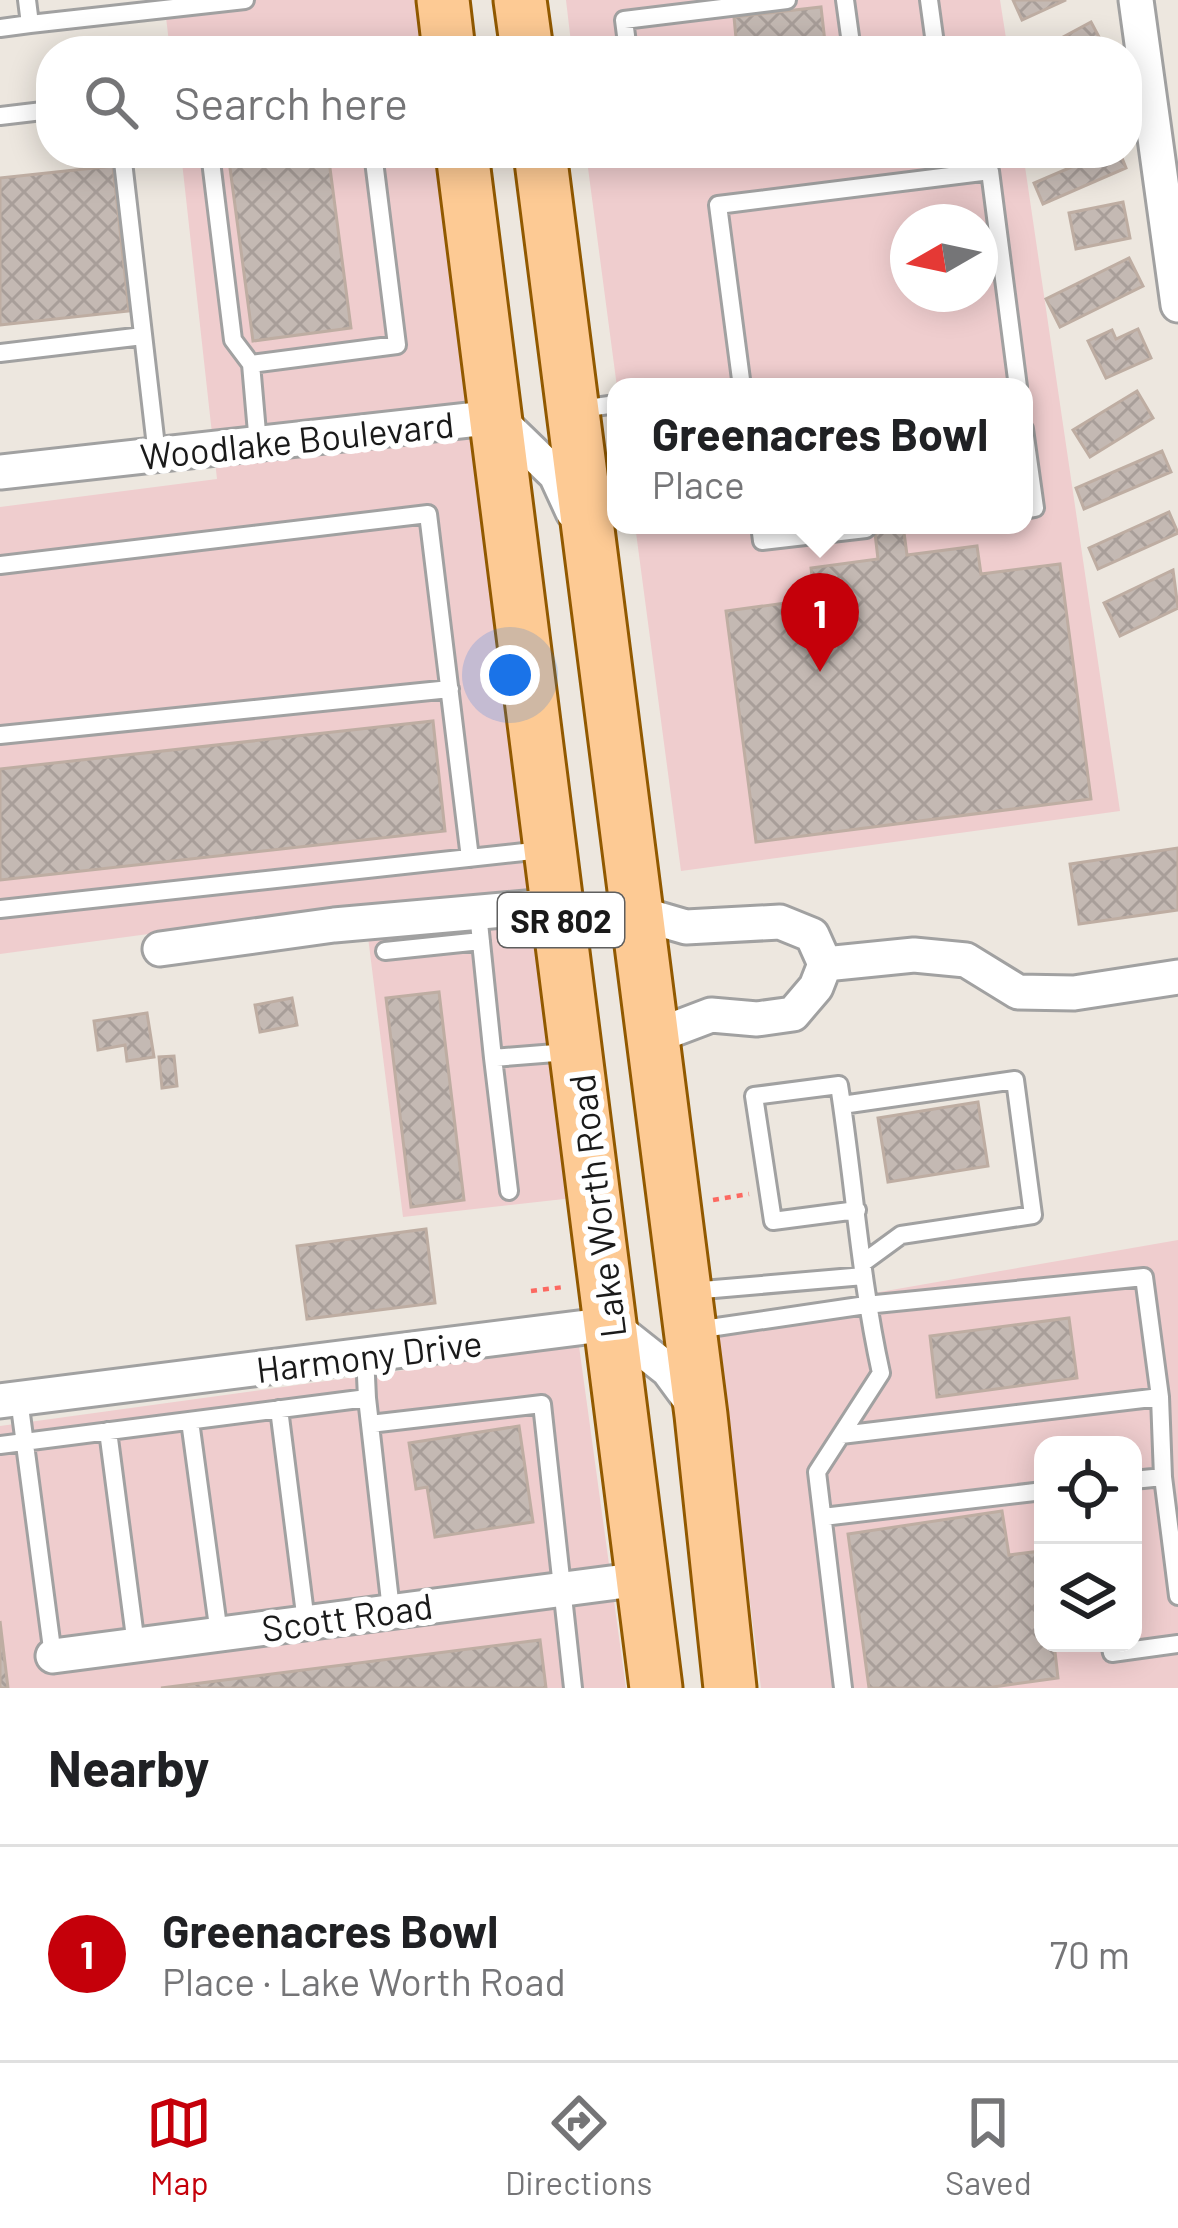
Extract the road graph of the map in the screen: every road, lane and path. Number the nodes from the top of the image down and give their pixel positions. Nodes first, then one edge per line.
1 (27, 0) edge
2 (245, 0) edge
3 (520, 0) edge
4 (787, 0) edge
5 (845, 0) edge
6 (929, 0) edge
7 (1136, 0) edge
8 (30, 24) junction
9 (0, 28) edge
10 (525, 36) edge
11 (626, 36) edge
12 (850, 36) edge
13 (934, 36) edge
14 (1141, 36) edge
15 (1142, 43) edge
16 (36, 112) edge
17 (0, 116) edge
18 (124, 168) edge
19 (212, 168) edge
20 (375, 168) edge
21 (464, 168) edge
22 (543, 168) edge
23 (1178, 304) edge
24 (143, 336) junction
25 (0, 353) edge
26 (251, 364) junction
27 (741, 378) edge
28 (1017, 378) edge
29 (595, 407) edge
30 (496, 417) junction
31 (258, 443) junction
32 (157, 455) junction
33 (0, 472) edge
34 (761, 534) edge
35 (823, 534) edge
36 (593, 555) junction
37 (0, 565) edge
38 (450, 689) junction
39 (0, 735) edge
40 (550, 849) junction
41 (470, 858) junction
42 (560, 905) junction
43 (0, 909) edge
44 (638, 913) junction
45 (479, 927) junction
46 (160, 949) dead end
47 (386, 951) dead end
48 (825, 964) junction
49 (1178, 977) edge
50 (653, 1037) junction
51 (577, 1052) junction
52 (493, 1058) junction
53 (842, 1105) junction
54 (509, 1191) dead end
55 (760, 1193) dead end
56 (713, 1200) dead end
57 (857, 1210) junction
58 (864, 1269) junction
59 (576, 1286) dead end
60 (531, 1291) dead end
61 (866, 1305) junction
62 (688, 1311) junction
63 (610, 1324) junction
64 (365, 1355) junction
65 (1160, 1397) junction
66 (367, 1398) junction
67 (9, 1400) edge
68 (279, 1409) junction
69 (701, 1414) junction
70 (190, 1421) junction
71 (370, 1424) junction
72 (108, 1431) junction
73 (841, 1435) junction
74 (25, 1442) junction
75 (0, 1445) edge
76 (1163, 1477) junction
77 (1142, 1479) edge
78 (1034, 1492) edge
79 (823, 1517) junction
80 (641, 1579) junction
81 (562, 1588) junction
82 (1178, 1596) edge
83 (391, 1610) junction
84 (306, 1622) junction
85 (219, 1634) junction
86 (1178, 1644) edge
87 (136, 1645) junction
88 (1142, 1649) edge
89 (53, 1656) joint
90 (573, 1688) edge
91 (656, 1688) edge
92 (681, 1688) edge
93 (730, 1688) edge
94 (843, 1688) edge

1 - 8 lane
2 - 8 lane
3 - 10 main road
4 - 11 lane
5 - 12 lane
6 - 13 lane
7 - 14 street
8 - 9 lane
15 - 23 street
16 - 17 lane
18 - 24 lane
19 - 26 lane
20 - 26 lane
21 - 30 main road, Lake Worth Road / SR 802
22 - 29 main road, SR 802
24 - 25 lane
24 - 32 lane
26 - 31 lane
27 - 28 lane
29 - 36 main road, SR 802
30 - 31 street, Woodlake Boulevard
30 - 36 street, Woodlake Boulevard
30 - 40 main road, Lake Worth Road / SR 802
31 - 32 street, Woodlake Boulevard
32 - 33 street, Woodlake Boulevard
34 - 35 lane
36 - 44 main road, SR 802
37 - 38 lane
38 - 39 lane
38 - 41 lane
40 - 41 lane
40 - 42 main road, Lake Worth Road / SR 802
41 - 43 lane
42 - 45 street
42 - 51 main road, Lake Worth Road / SR 802
42 - 62 main road
44 - 48 street
44 - 50 main road, SR 802
45 - 46 street
45 - 47 lane
45 - 52 lane
48 - 49 street
48 - 50 street
50 - 62 main road, SR 802
51 - 52 lane
51 - 63 main road, Lake Worth Road / SR 802
52 - 54 lane
53 - 57 lane
53 - 57 lane
53 - 58 lane
55 - 56 path
57 - 58 lane
58 - 61 lane
58 - 62 lane
59 - 60 path
61 - 62 lane
61 - 65 lane
61 - 73 lane
62 - 69 main road, SR 802
63 - 64 street, Harmony Drive
63 - 69 street
63 - 80 main road, Lake Worth Road / SR 802
64 - 66 lane
64 - 67 street, Harmony Drive
65 - 73 lane
65 - 76 lane
66 - 68 lane
66 - 71 lane
67 - 74 lane
68 - 70 lane
68 - 84 lane
69 - 93 main road, SR 802
70 - 72 lane
70 - 85 lane
71 - 81 lane
71 - 83 lane
72 - 74 lane
72 - 87 lane
73 - 79 lane
74 - 75 lane
74 - 89 lane
76 - 77 lane
76 - 82 lane
78 - 79 lane
79 - 94 lane
80 - 81 street, Scott Road
80 - 91 main road, Lake Worth Road / SR 802
80 - 92 main road
81 - 83 street, Scott Road
81 - 90 lane
83 - 84 street, Scott Road
84 - 85 street, Scott Road
85 - 87 street, Scott Road
86 - 88 lane
87 - 89 street, Scott Road

